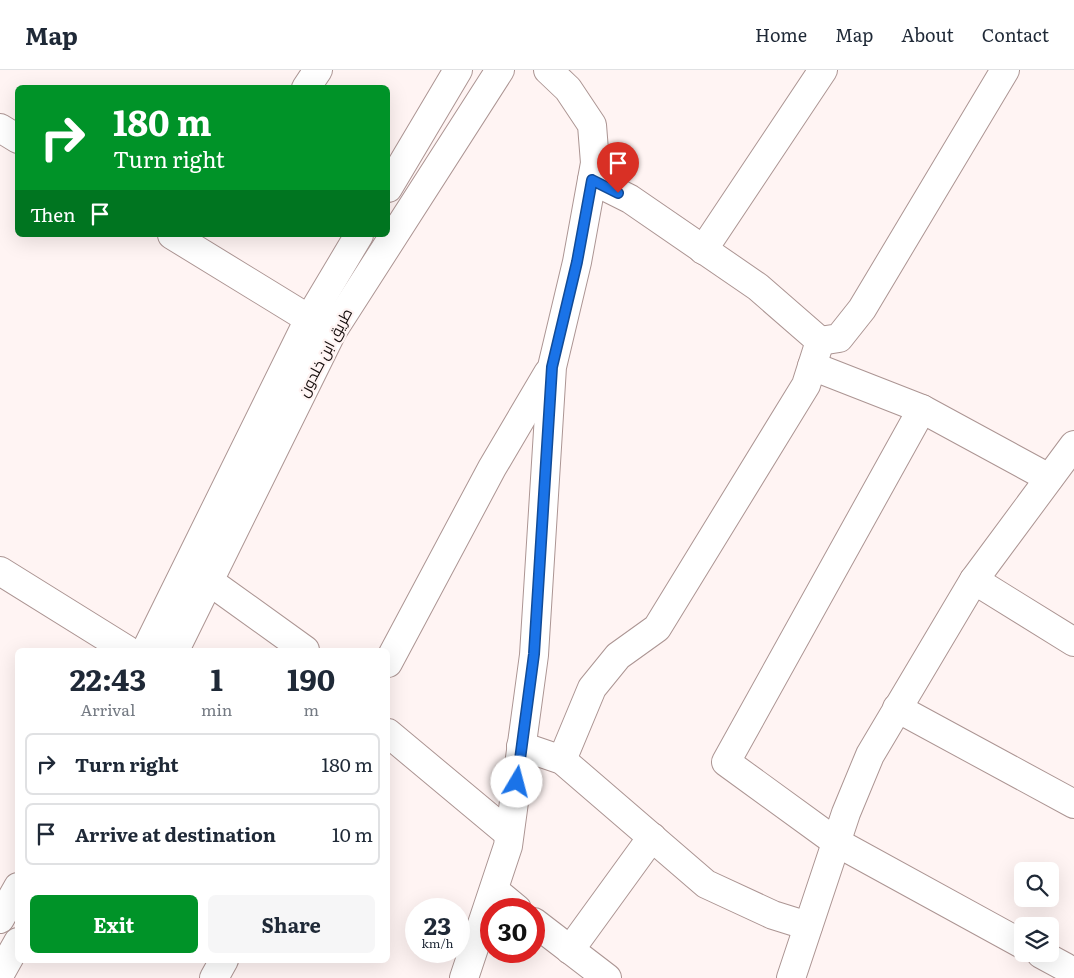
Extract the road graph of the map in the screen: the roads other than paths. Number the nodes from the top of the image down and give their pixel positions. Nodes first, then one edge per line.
1 (318, 70) edge
2 (458, 70) edge
3 (500, 70) edge
4 (548, 70) edge
5 (823, 70) edge
6 (1005, 70) edge
7 (308, 85) edge
8 (0, 128) edge
9 (15, 137) edge
10 (592, 180) junction
11 (390, 185) edge
12 (180, 237) edge
13 (358, 237) edge
14 (201, 242) edge
15 (703, 250) junction
16 (309, 319) junction
17 (816, 353) junction
18 (552, 367) junction
19 (922, 409) junction
20 (1074, 445) edge
21 (1049, 478) junction
22 (0, 572) edge
23 (974, 580) junction
24 (209, 581) junction
25 (1074, 642) edge
26 (124, 648) edge
27 (147, 648) edge
28 (176, 648) edge
29 (302, 648) edge
30 (390, 659) edge
31 (897, 708) junction
32 (390, 734) edge
33 (521, 746) junction
34 (562, 760) junction
35 (1074, 804) edge
36 (510, 834) junction
37 (652, 837) junction
38 (836, 842) junction
39 (494, 890) junction
40 (15, 892) edge
41 (504, 898) edge
42 (0, 919) edge
43 (808, 926) junction
44 (545, 931) edge
45 (1014, 940) edge
46 (15, 947) edge
47 (570, 950) junction
48 (1052, 962) edge
49 (222, 963) edge
50 (1066, 973) edge
51 (0, 974) edge
52 (796, 976) edge
53 (214, 978) edge
54 (464, 978) edge
55 (607, 978) edge

1 - 7 street
2 - 11 street
3 - 24 street, طريق ابن خلدون
4 - 10 street
5 - 15 street
6 - 17 street
8 - 9 street
10 - 15 street
10 - 18 street
12 - 14 street
13 - 16 street, طريق ابن خلدون
14 - 16 street
15 - 17 street
16 - 27 street, طريق ابن خلدون
17 - 19 street
17 - 34 street
18 - 30 street
18 - 33 street
19 - 21 street
19 - 38 street
20 - 21 street
21 - 23 street
22 - 26 street
23 - 25 street
23 - 31 street
24 - 28 street, طريق ابن خلدون
24 - 29 street
31 - 35 street
31 - 38 street
32 - 36 street
33 - 34 street
33 - 36 street
34 - 37 street
36 - 39 street
37 - 43 street
37 - 47 street
38 - 43 street
38 - 45 street
39 - 41 street
39 - 54 street
40 - 42 street
43 - 52 street
44 - 47 street
46 - 51 street
47 - 55 street
48 - 50 street
49 - 53 street

